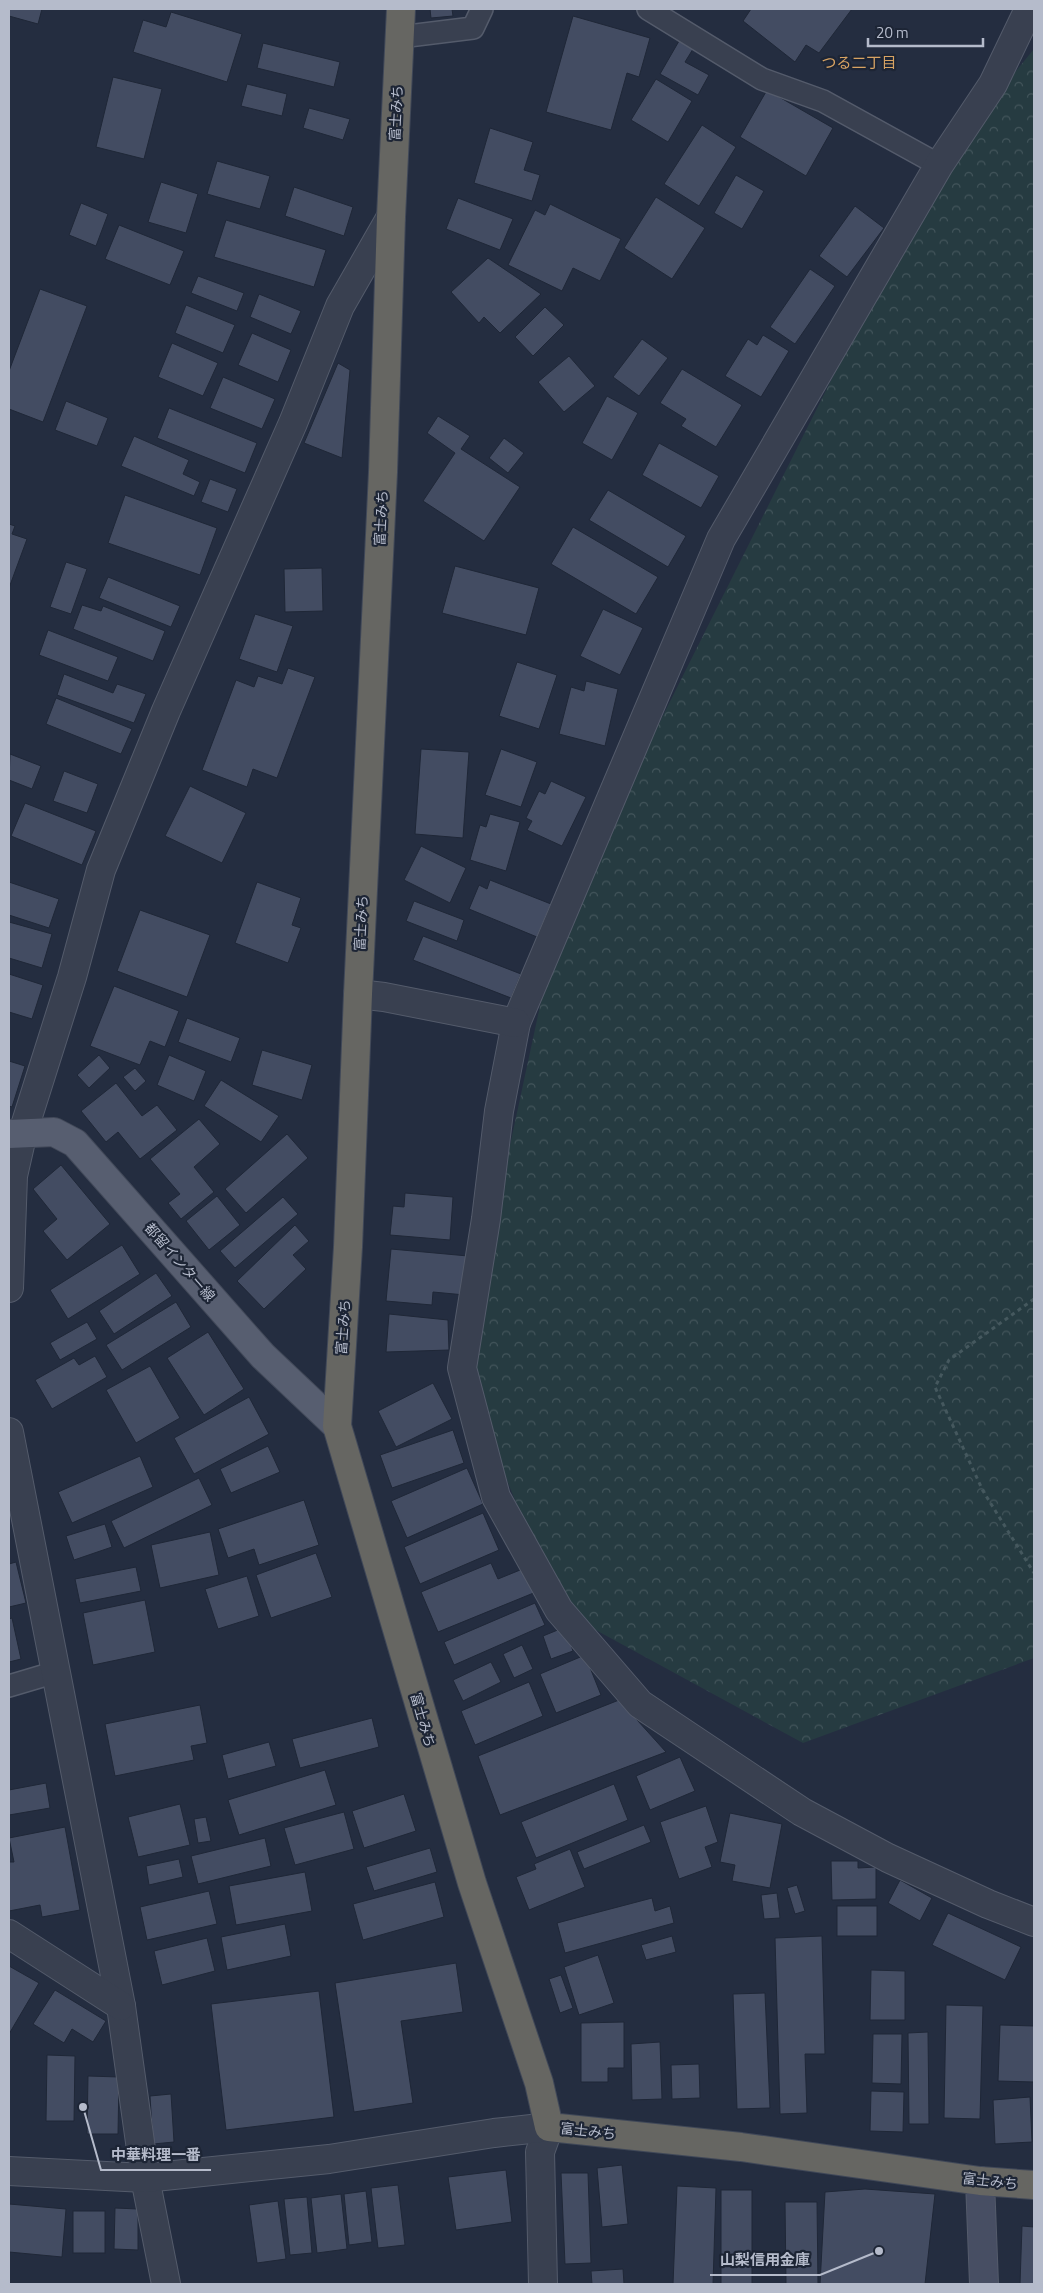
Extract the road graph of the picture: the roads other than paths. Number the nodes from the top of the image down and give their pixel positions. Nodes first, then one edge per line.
1 (401, 9) edge
2 (482, 9) edge
3 (648, 9) edge
4 (1029, 9) edge
5 (400, 38) junction
6 (939, 164) junction
7 (391, 217) junction
8 (358, 994) junction
9 (516, 1023) junction
10 (16, 1133) edge
11 (9, 1288) edge
12 (337, 1426) junction
13 (9, 1432) edge
14 (56, 1672) junction
15 (9, 1686) edge
16 (1034, 1922) edge
17 (9, 1934) edge
18 (120, 2006) junction
19 (549, 2127) junction
20 (9, 2171) edge
21 (145, 2178) junction
22 (980, 2181) junction
23 (1034, 2185) edge
24 (166, 2284) edge
25 (543, 2284) edge
26 (984, 2284) edge

1 - 5 highway, 富士みち
2 - 5 lane
3 - 6 lane
4 - 6 street
5 - 7 highway, 富士みち
6 - 9 street
7 - 8 highway, 富士みち
7 - 10 street
8 - 9 street
8 - 12 highway, 富士みち
9 - 16 street
10 - 11 street
10 - 12 main road, 都留インター線
12 - 19 highway, 富士みち
13 - 14 street
14 - 15 lane
14 - 18 street
17 - 18 street
18 - 21 street
19 - 21 street
19 - 22 highway, 富士みち
19 - 25 street
20 - 21 street
21 - 24 street
22 - 23 highway, 富士みち
22 - 26 main road

